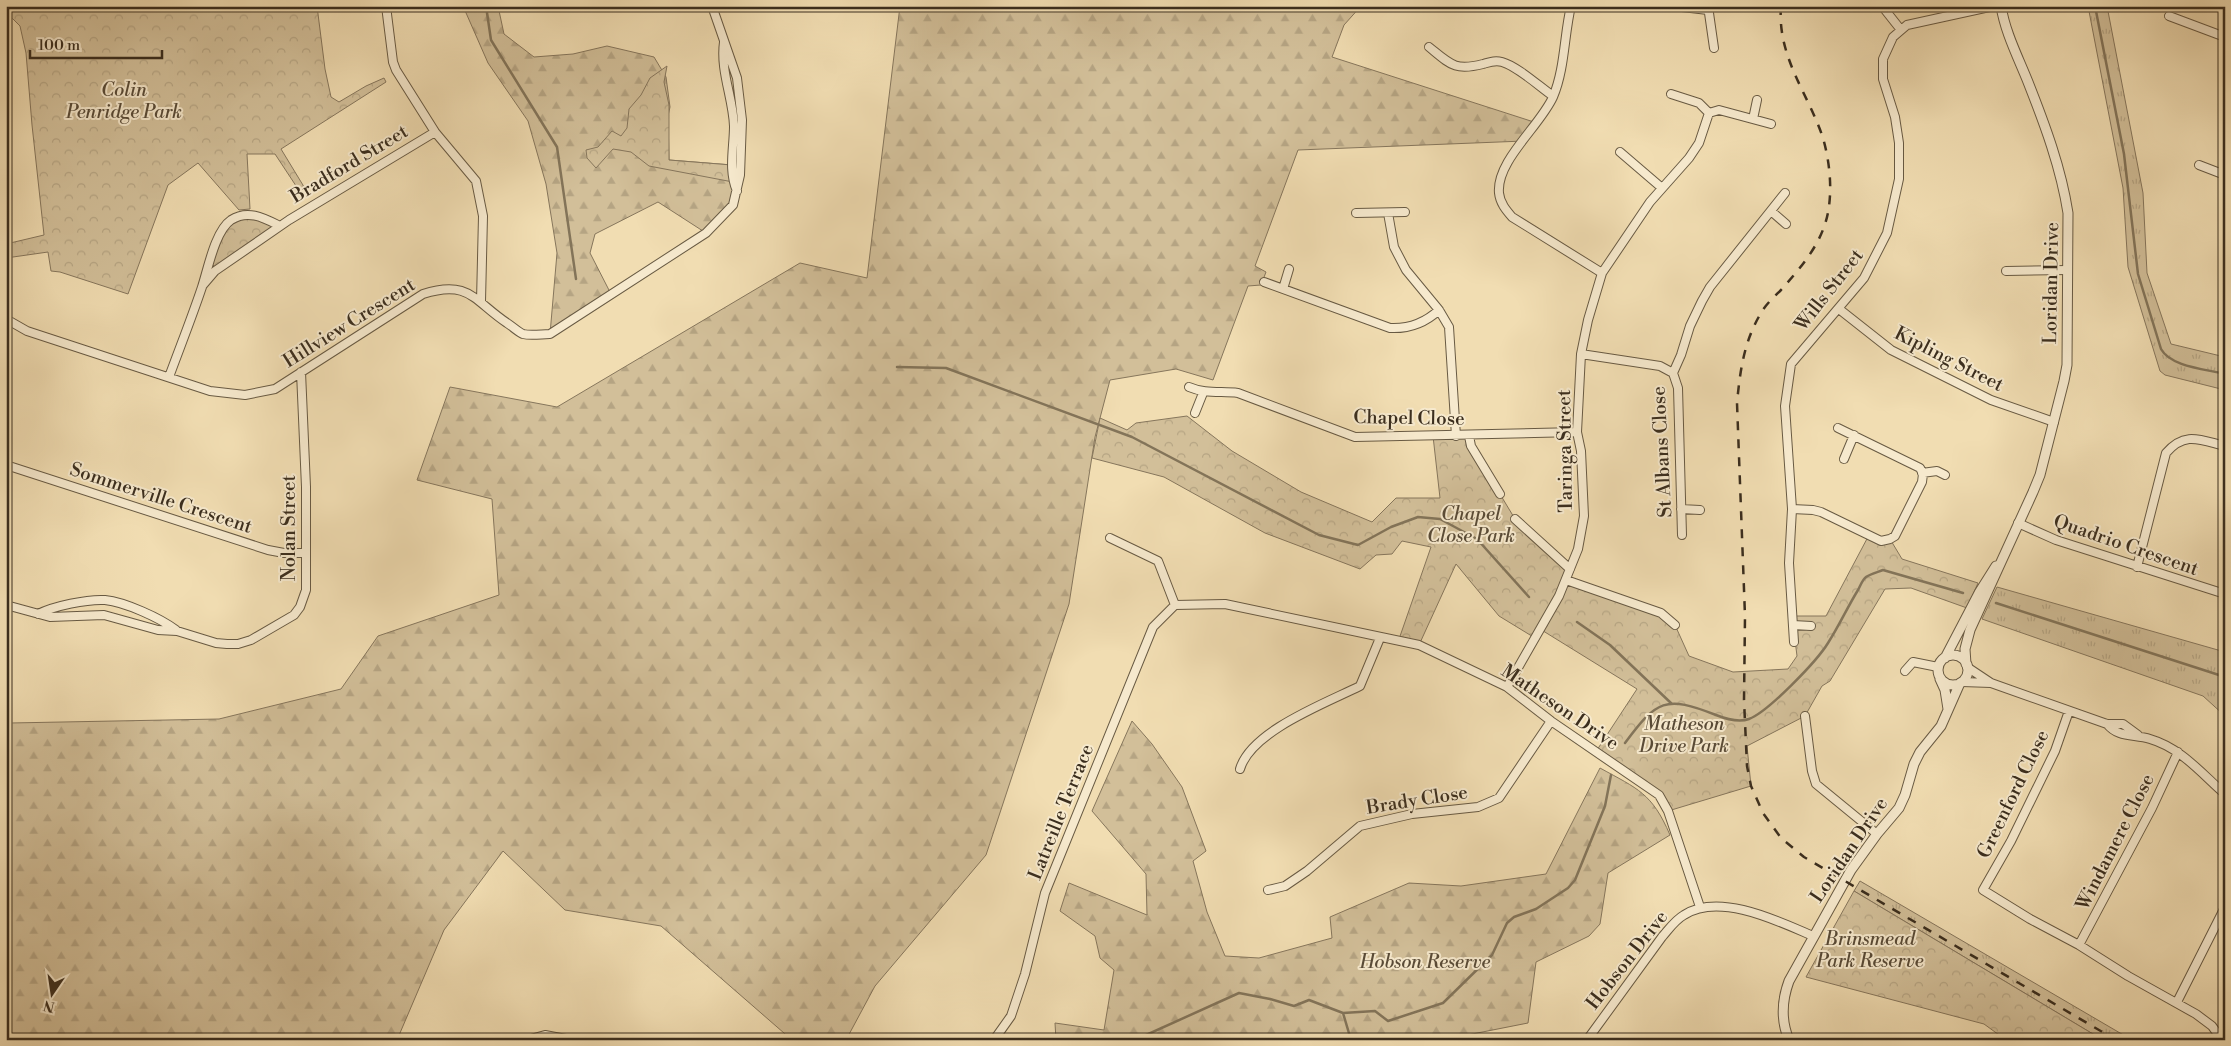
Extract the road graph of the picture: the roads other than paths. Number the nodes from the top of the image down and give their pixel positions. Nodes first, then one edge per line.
1 (386, 6) edge
2 (712, 6) edge
3 (1571, 6) edge
4 (1673, 6) edge
5 (1882, 6) edge
6 (1994, 6) edge
7 (2001, 6) edge
8 (1708, 8) edge
9 (2169, 16) dead end
10 (1901, 30) junction
11 (2225, 38) edge
12 (1429, 47) dead end
13 (1714, 48) dead end
14 (1671, 94) dead end
15 (1553, 96) junction
16 (1757, 100) dead end
17 (1708, 113) junction
18 (1752, 119) junction
19 (1771, 124) dead end
20 (435, 132) junction
21 (1620, 152) dead end
22 (2199, 165) dead end
23 (2225, 175) edge
24 (1662, 188) junction
25 (1785, 193) dead end
26 (1405, 212) dead end
27 (1770, 212) junction
28 (1388, 213) junction
29 (1356, 214) dead end
30 (1786, 224) dead end
31 (280, 226) junction
32 (1290, 269) dead end
33 (2068, 270) junction
34 (2006, 272) dead end
35 (1602, 273) junction
36 (1264, 282) dead end
37 (203, 284) junction
38 (1283, 289) junction
39 (481, 301) junction
40 (1839, 309) junction
41 (1439, 310) junction
42 (6, 319) edge
43 (1581, 354) junction
44 (301, 372) junction
45 (1673, 373) junction
46 (169, 377) junction
47 (1189, 387) dead end
48 (1203, 393) junction
49 (1195, 413) dead end
50 (2054, 422) junction
51 (1838, 428) dead end
52 (1577, 432) junction
53 (1854, 435) junction
54 (1456, 436) junction
55 (1469, 436) junction
56 (2225, 446) edge
57 (1844, 459) dead end
58 (6, 465) edge
59 (1922, 472) junction
60 (1945, 475) dead end
61 (1500, 494) dead end
62 (1681, 509) junction
63 (1792, 509) junction
64 (1700, 510) dead end
65 (1515, 519) dead end
66 (2018, 523) junction
67 (1682, 535) dead end
68 (1110, 538) dead end
69 (306, 553) junction
70 (2001, 560) junction
71 (2136, 567) junction
72 (1570, 569) junction
73 (1566, 580) junction
74 (2225, 594) edge
75 (6, 605) edge
76 (1176, 605) junction
77 (38, 614) junction
78 (1675, 625) dead end
79 (1793, 625) junction
80 (1811, 626) dead end
81 (178, 631) junction
82 (1380, 638) junction
83 (1794, 642) dead end
84 (1945, 658) junction
85 (1966, 665) junction
86 (1938, 667) junction
87 (1905, 671) dead end
88 (1939, 677) junction
89 (1961, 682) junction
90 (1991, 683) junction
91 (1506, 686) junction
92 (1948, 710) junction
93 (2069, 711) junction
94 (1805, 716) dead end
95 (1551, 721) junction
96 (2178, 752) junction
97 (1240, 769) dead end
98 (2225, 794) edge
99 (1877, 834) junction
100 (1268, 890) dead end
101 (1700, 907) junction
102 (2225, 907) edge
103 (1814, 936) junction
104 (2079, 945) junction
105 (2177, 1002) junction
106 (527, 1040) edge
107 (572, 1040) edge
108 (994, 1040) edge
109 (1587, 1040) edge
110 (1789, 1040) edge
111 (2222, 1040) edge

1 - 20 street
2 - 39 street, Hillview Crescent
3 - 15 street
4 - 8 street
5 - 10 street
6 - 10 street
7 - 33 street, Loridan Drive
8 - 13 street
9 - 11 street
10 - 40 street, Wills Street
12 - 15 street
14 - 17 street
15 - 35 street
16 - 18 street
17 - 18 street
17 - 24 street, Taringa Street
18 - 19 street
20 - 31 street, Bradford Street
20 - 39 street
21 - 24 street
22 - 23 street
24 - 35 street, Taringa Street
25 - 27 street, St Albans Close
26 - 28 street
27 - 30 street
27 - 45 street, St Albans Close
28 - 29 street
28 - 41 street
31 - 37 street, Bradford Street
31 - 37 street, Bradford Street
32 - 38 street
33 - 34 street
33 - 50 street, Loridan Drive
35 - 43 street, Taringa Street
36 - 38 street
37 - 46 street, Bradford Street
38 - 41 street
39 - 44 street, Hillview Crescent
40 - 50 street, Kipling Street
40 - 63 street, Wills Street
41 - 54 street
42 - 46 street, Hillview Crescent
43 - 45 street
43 - 52 street, Taringa Street
44 - 46 street, Hillview Crescent
44 - 69 street, Nolan Street
45 - 62 street, St Albans Close
47 - 48 street, Chapel Close
48 - 49 street
48 - 54 street, Chapel Close
50 - 66 street, Loridan Drive
51 - 53 street
52 - 55 street, Chapel Close
52 - 72 street, Taringa Street
53 - 57 street
53 - 59 street
54 - 55 street, Chapel Close
55 - 61 street
56 - 71 street
58 - 69 street, Sommerville Crescent
59 - 60 street
59 - 63 street
62 - 64 street
62 - 67 street, St Albans Close
63 - 79 street, Wills Street
65 - 72 street
66 - 70 street, Loridan Drive
66 - 71 street, Quadrio Crescent
68 - 76 street
69 - 81 street, Nolan Street
70 - 84 street, Loridan Drive
70 - 85 street, Loridan Drive
71 - 74 street, Quadrio Crescent
72 - 73 street, Taringa Street
73 - 78 street
73 - 91 street, Taringa Street
75 - 77 street, Nolan Street
76 - 82 street, Matheson Drive
76 - 108 street, Latreille Terrace
77 - 81 street, Nolan Street
77 - 81 street, Nolan Street
79 - 80 street
79 - 83 street, Wills Street
82 - 91 street, Matheson Drive
82 - 97 street
84 - 85 street
84 - 86 street
85 - 89 street
85 - 90 street
86 - 87 street
86 - 88 street
88 - 89 street
88 - 92 street
89 - 90 street
89 - 92 street, Loridan Drive
90 - 93 street
91 - 95 street, Matheson Drive
92 - 99 street, Loridan Drive
93 - 96 street
93 - 104 street, Greenford Close
94 - 99 street
95 - 100 street, Brady Close
95 - 101 street, Matheson Drive
96 - 98 street
96 - 104 street, Windamere Close
99 - 103 street, Loridan Drive
101 - 103 street, Hobson Drive
101 - 109 street, Hobson Drive
102 - 105 street
103 - 110 street, Loridan Drive
104 - 105 street
105 - 111 street
106 - 107 street

